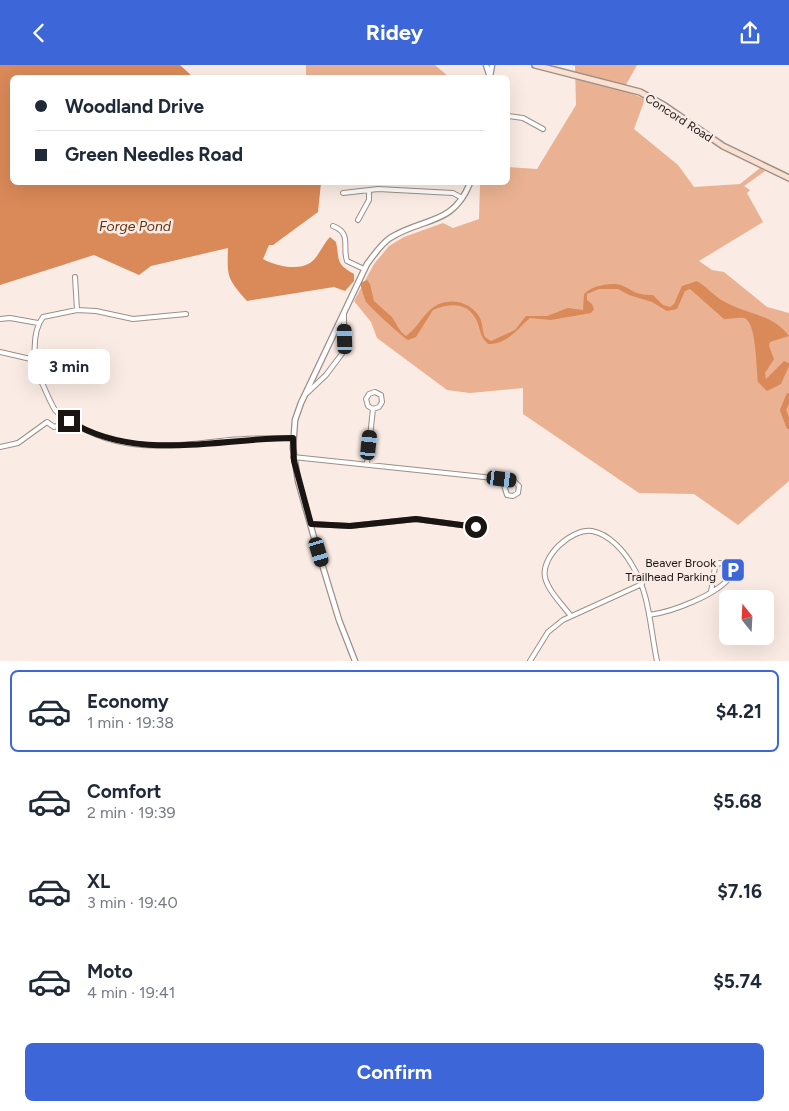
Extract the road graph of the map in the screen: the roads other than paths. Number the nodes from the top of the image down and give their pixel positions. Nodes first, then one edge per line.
1 (535, 65) edge
2 (510, 116) edge
3 (543, 129) dead end
4 (789, 178) edge
5 (469, 185) edge
6 (369, 191) junction
7 (343, 193) dead end
8 (462, 198) junction
9 (358, 220) dead end
10 (333, 226) dead end
11 (363, 270) junction
12 (75, 277) dead end
13 (77, 309) junction
14 (344, 310) junction
15 (186, 314) dead end
16 (0, 319) edge
17 (38, 323) junction
18 (0, 352) edge
19 (35, 360) junction
20 (305, 394) junction
21 (373, 409) junction
22 (69, 421) junction
23 (293, 438) junction
24 (0, 447) edge
25 (293, 457) junction
26 (367, 464) junction
27 (502, 479) junction
28 (311, 524) junction
29 (476, 527) dead end
30 (642, 584) junction
31 (711, 592) junction
32 (570, 615) junction
33 (649, 615) junction
34 (356, 661) edge
35 (530, 661) edge
36 (657, 661) edge

1 - 4 main road, Concord Road
2 - 3 street
5 - 8 street
6 - 7 street
6 - 8 street
6 - 9 street
8 - 11 street
10 - 11 street
11 - 14 street
12 - 13 street
13 - 15 street
13 - 17 street
14 - 20 street
14 - 20 street
16 - 17 street
17 - 19 street
18 - 19 street
19 - 22 street
20 - 23 street
21 - 21 street
21 - 26 street
22 - 23 street
22 - 24 street
23 - 25 street
25 - 26 street
25 - 28 street
26 - 27 street
27 - 27 street
28 - 29 street
28 - 34 street
30 - 32 street
30 - 32 street
30 - 33 street
31 - 31 street
31 - 33 street
32 - 35 street
33 - 36 street

